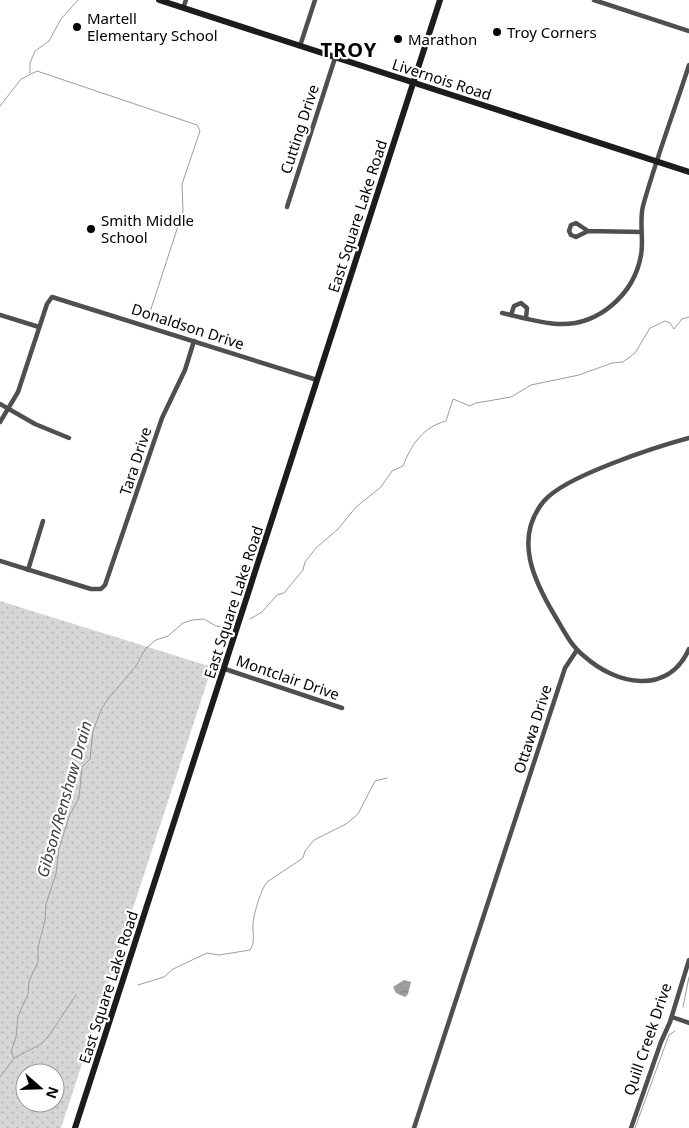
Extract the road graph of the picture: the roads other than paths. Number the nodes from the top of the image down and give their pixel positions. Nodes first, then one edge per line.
1 (159, 0) edge
2 (186, 0) edge
3 (315, 0) edge
4 (440, 0) edge
5 (594, 0) edge
6 (183, 8) junction
7 (689, 31) edge
8 (300, 46) junction
9 (335, 58) junction
10 (689, 66) edge
11 (412, 83) junction
12 (658, 162) junction
13 (689, 172) edge
14 (287, 207) dead end
15 (588, 231) dead end
16 (642, 232) junction
17 (502, 314) dead end
18 (0, 315) edge
19 (511, 315) junction
20 (526, 318) junction
21 (39, 327) junction
22 (194, 341) junction
23 (317, 380) junction
24 (0, 404) edge
25 (8, 409) junction
26 (0, 422) edge
27 (70, 438) dead end
28 (689, 438) edge
29 (43, 521) dead end
30 (0, 561) edge
31 (28, 570) junction
32 (689, 649) edge
33 (577, 650) junction
34 (225, 669) junction
35 (342, 708) dead end
36 (689, 960) edge
37 (672, 1017) junction
38 (689, 1023) edge
39 (75, 1128) edge
40 (414, 1128) edge
41 (631, 1128) edge

1 - 6 main road, Livernois Road
2 - 6 street
3 - 8 street
4 - 11 main road, East Square Lake Road
5 - 7 street
6 - 8 main road, Livernois Road
8 - 9 main road, Livernois Road
9 - 11 main road, Livernois Road
9 - 14 street, Cutting Drive
10 - 12 street
11 - 12 main road, Livernois Road
11 - 23 main road, East Square Lake Road
12 - 13 main road, Livernois Road
12 - 16 street
15 - 16 street
16 - 20 street
17 - 19 street
18 - 21 street
19 - 20 street
19 - 20 street
21 - 22 street, Donaldson Drive
21 - 25 street
22 - 23 street, Donaldson Drive
22 - 31 street, Tara Drive
23 - 34 main road, East Square Lake Road
24 - 25 street
25 - 26 street
25 - 27 street
28 - 33 street
29 - 31 street
30 - 31 street
32 - 33 street
33 - 40 street, Ottawa Drive
34 - 35 street, Montclair Drive
34 - 39 main road, East Square Lake Road
36 - 37 street, Quill Creek Drive
37 - 38 street
37 - 41 street, Quill Creek Drive

